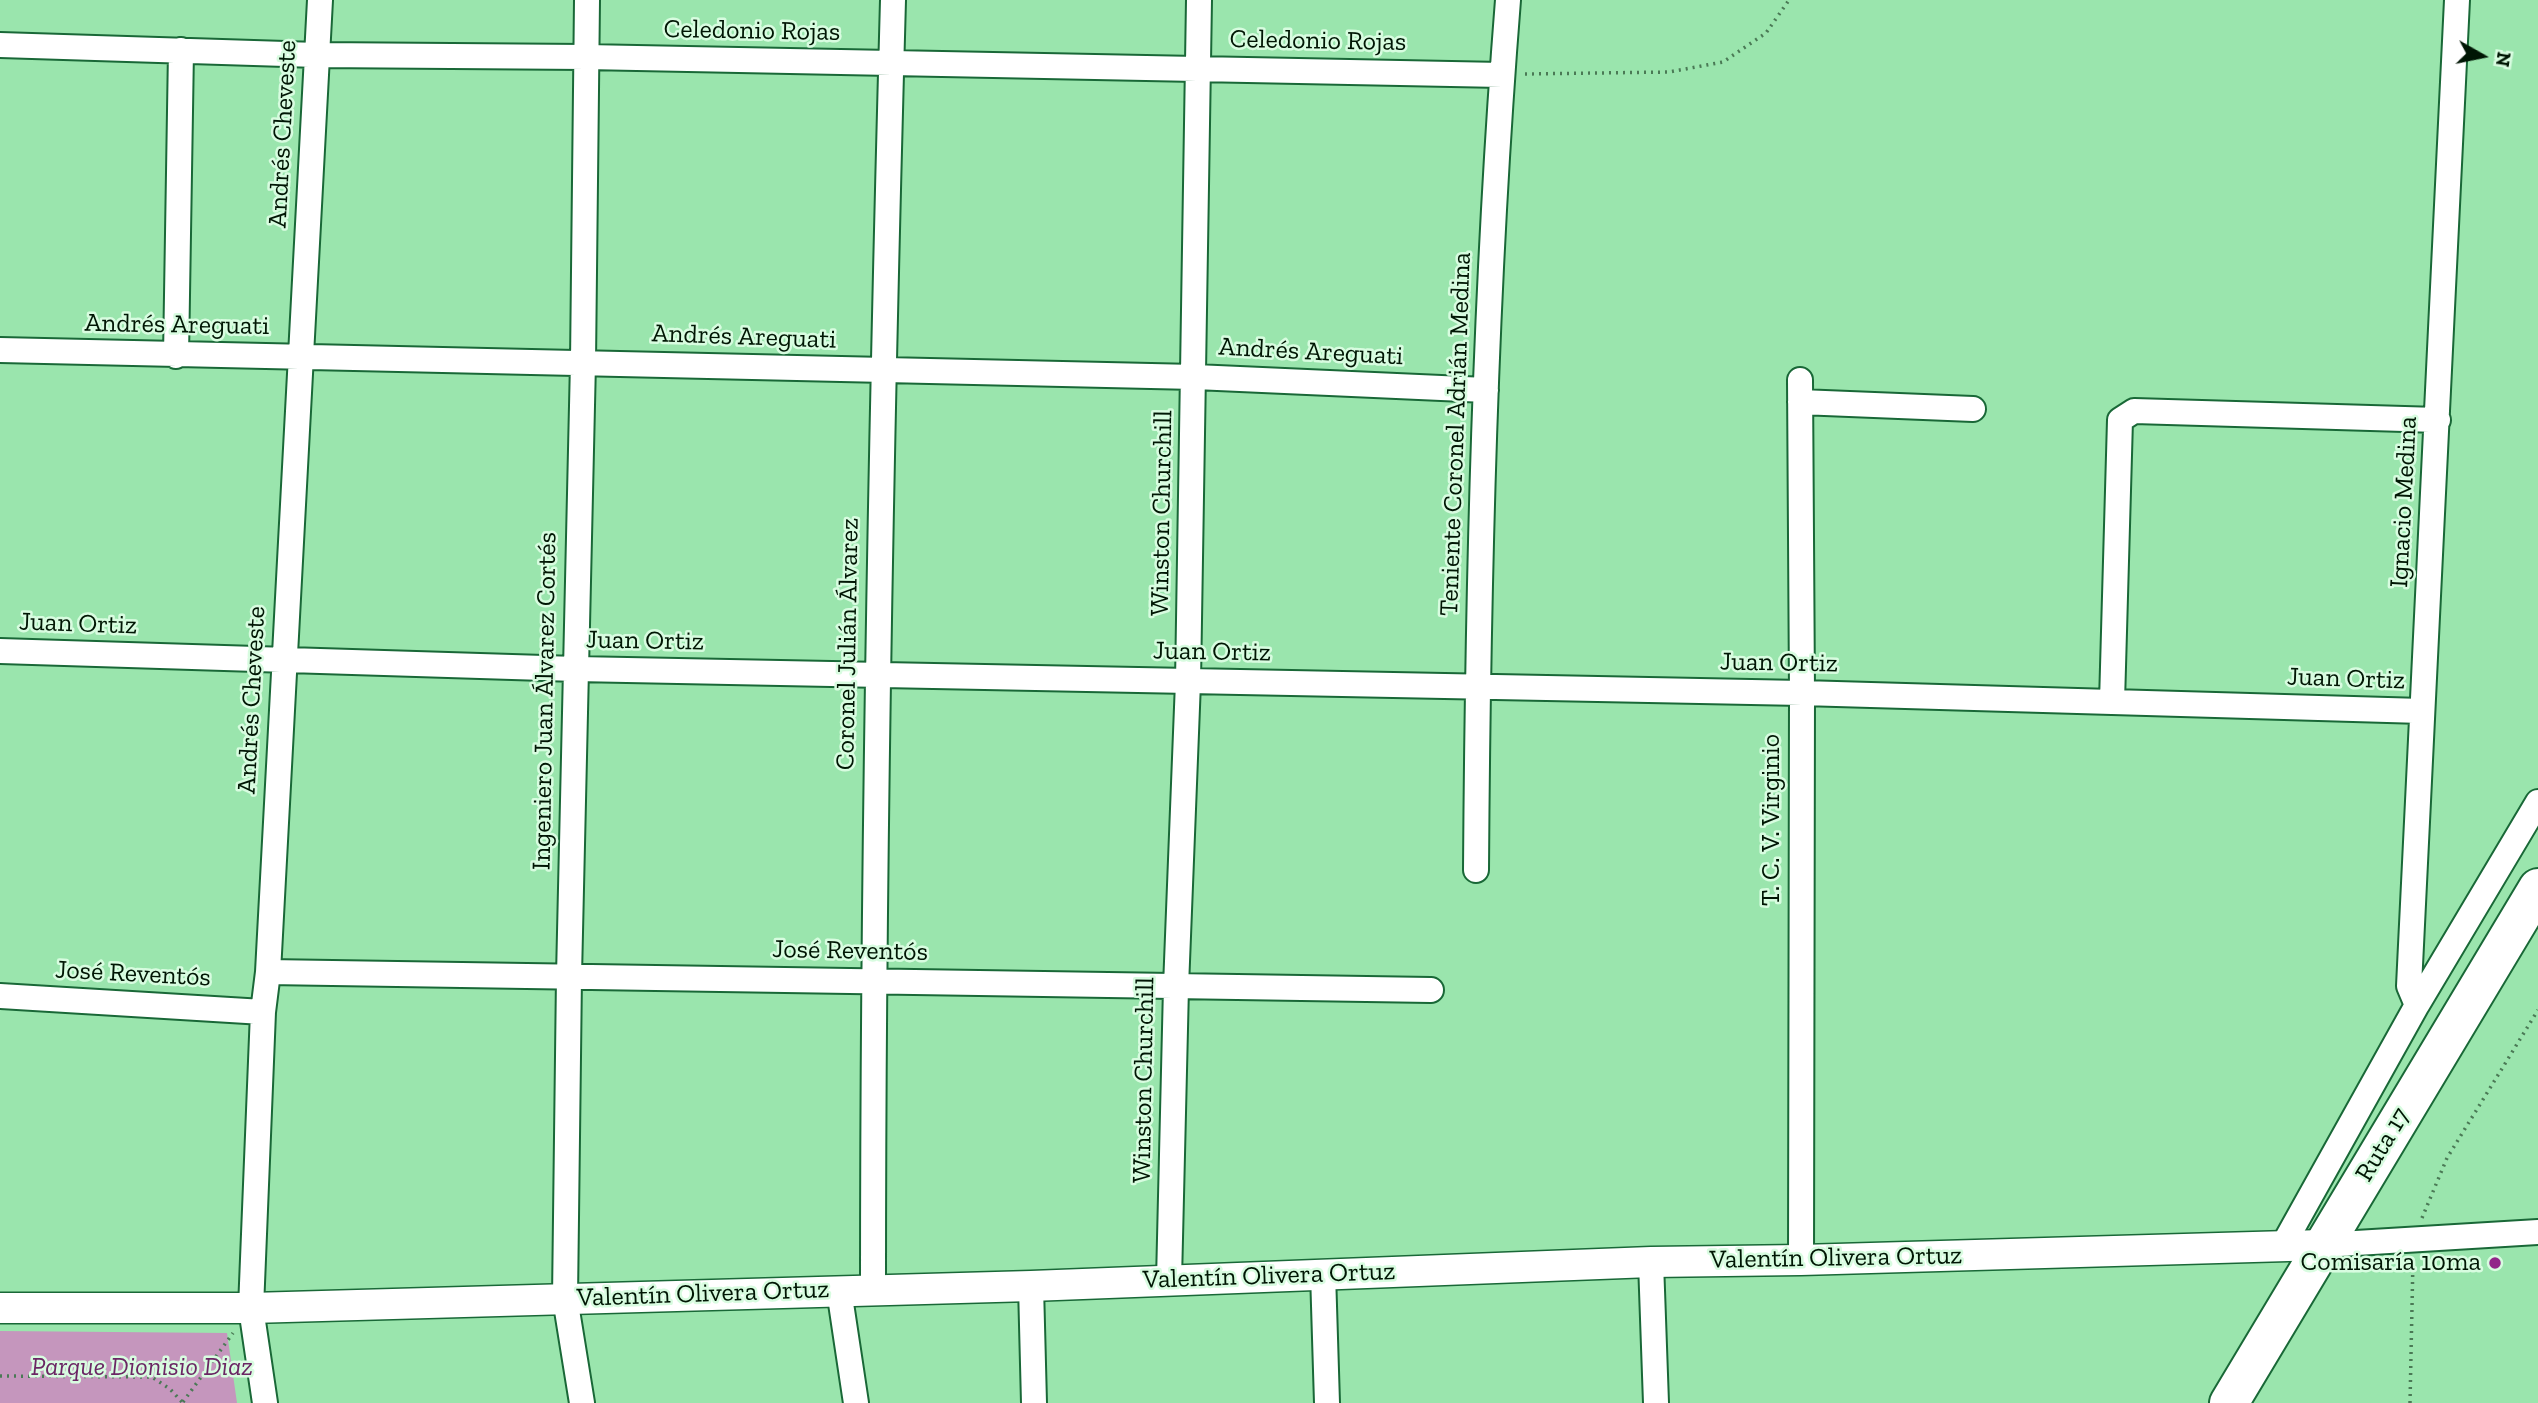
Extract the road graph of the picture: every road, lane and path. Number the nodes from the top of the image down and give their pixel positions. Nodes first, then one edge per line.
1 (320, 0) edge
2 (587, 0) edge
3 (893, 0) edge
4 (1199, 0) edge
5 (1507, 0) edge
6 (1789, 0) edge
7 (2457, 0) edge
8 (0, 46) edge
9 (181, 50) junction
10 (317, 55) junction
11 (586, 57) junction
12 (891, 64) junction
13 (1197, 69) junction
14 (1502, 75) junction
15 (0, 351) edge
16 (176, 356) junction
17 (300, 358) junction
18 (583, 362) junction
19 (883, 371) junction
20 (1195, 377) junction
21 (1486, 390) junction
22 (1973, 409) dead end
23 (2438, 420) junction
24 (0, 651) edge
25 (284, 660) junction
26 (576, 669) junction
27 (877, 675) junction
28 (1188, 681) junction
29 (1478, 685) junction
30 (1802, 693) junction
31 (2112, 702) junction
32 (2422, 711) junction
33 (2538, 802) edge
34 (1476, 870) dead end
35 (2538, 888) edge
36 (268, 972) junction
37 (569, 976) junction
38 (873, 981) junction
39 (1175, 987) junction
40 (1431, 990) dead end
41 (0, 996) edge
42 (2417, 1004) junction
43 (2538, 1010) edge
44 (263, 1012) junction
45 (2538, 1232) edge
46 (2413, 1239) junction
47 (2323, 1245) junction
48 (2282, 1247) junction
49 (1801, 1260) junction
50 (1651, 1262) junction
51 (1323, 1273) junction
52 (1169, 1280) junction
53 (1031, 1286) junction
54 (873, 1289) junction
55 (839, 1290) junction
56 (565, 1298) junction
57 (0, 1308) edge
58 (251, 1308) junction
59 (0, 1377) edge
60 (183, 1403) edge
61 (265, 1403) edge
62 (582, 1403) edge
63 (856, 1403) edge
64 (1034, 1403) edge
65 (1327, 1403) edge
66 (1656, 1403) edge
67 (2230, 1403) edge
68 (2410, 1403) edge

1 - 10 street, Andrés Cheveste
2 - 11 street, Ingeniero Juan Álvarez Cortés
3 - 12 street, Coronel Julián Álvarez
4 - 13 street, Winston Churchill
5 - 14 street, Teniente Coronel Adrián Medina
6 - 14 path
7 - 23 street, Ignacio Medina
8 - 9 street, Celedonio Rojas
9 - 10 street, Celedonio Rojas
9 - 16 street
10 - 11 street, Celedonio Rojas
10 - 17 street, Andrés Cheveste
11 - 12 street, Celedonio Rojas
11 - 18 street, Ingeniero Juan Álvarez Cortés
12 - 13 street, Celedonio Rojas
12 - 19 street, Coronel Julián Álvarez
13 - 14 street, Celedonio Rojas
13 - 20 street, Winston Churchill
14 - 21 street, Teniente Coronel Adrián Medina
15 - 16 street, Andrés Areguati
16 - 17 street, Andrés Areguati
17 - 18 street, Andrés Areguati
17 - 25 street, Andrés Cheveste
18 - 19 street, Andrés Areguati
18 - 26 street, Ingeniero Juan Álvarez Cortés
19 - 20 street, Andrés Areguati
19 - 27 street, Coronel Julián Álvarez
20 - 21 street, Andrés Areguati
20 - 28 street, Winston Churchill
21 - 29 street, Teniente Coronel Adrián Medina
22 - 30 street, T. C. V. Virginio
23 - 31 street
23 - 32 street, Ignacio Medina
24 - 25 street, Juan Ortiz
25 - 26 street, Juan Ortiz
25 - 36 street, Andrés Cheveste
26 - 27 street, Juan Ortiz
26 - 37 street, Ingeniero Juan Álvarez Cortés
27 - 28 street, Juan Ortiz
27 - 38 street, Coronel Julián Álvarez
28 - 29 street, Juan Ortiz
28 - 39 street, Winston Churchill
29 - 30 street, Juan Ortiz
29 - 34 street, Teniente Coronel Adrián Medina
30 - 31 street, Juan Ortiz
30 - 49 street, T. C. V. Virginio
31 - 32 street, Juan Ortiz
32 - 42 street, Ignacio Medina
33 - 42 street, Ruta 17
35 - 47 highway, Ruta 17
36 - 37 street, José Reventós
36 - 44 street, Andrés Cheveste
37 - 38 street, José Reventós
37 - 56 street, Ingeniero Juan Álvarez Cortés
38 - 39 street, José Reventós
38 - 54 street, Coronel Julián Álvarez
39 - 40 street, José Reventós
39 - 52 street, Winston Churchill
41 - 44 street, José Reventós
42 - 48 street, Ruta 17
43 - 46 path
44 - 58 street, Andrés Cheveste
45 - 46 street, Valentín Olivera Ortuz
46 - 47 street, Valentín Olivera Ortuz
46 - 68 path
47 - 48 street, Valentín Olivera Ortuz
47 - 67 highway, Ruta 17
48 - 49 street, Valentín Olivera Ortuz
49 - 50 street, Valentín Olivera Ortuz
50 - 51 street, Valentín Olivera Ortuz
50 - 66 street
51 - 52 street, Valentín Olivera Ortuz
51 - 65 street
52 - 53 street, Valentín Olivera Ortuz
53 - 54 street, Valentín Olivera Ortuz
53 - 64 street
54 - 55 street, Valentín Olivera Ortuz
55 - 56 street, Valentín Olivera Ortuz
55 - 63 street
56 - 58 street, Valentín Olivera Ortuz
56 - 62 street, Ingeniero Juan Álvarez Cortés
57 - 58 street, Valentín Olivera Ortuz
58 - 60 path
58 - 61 street, Andrés Cheveste
59 - 60 path

